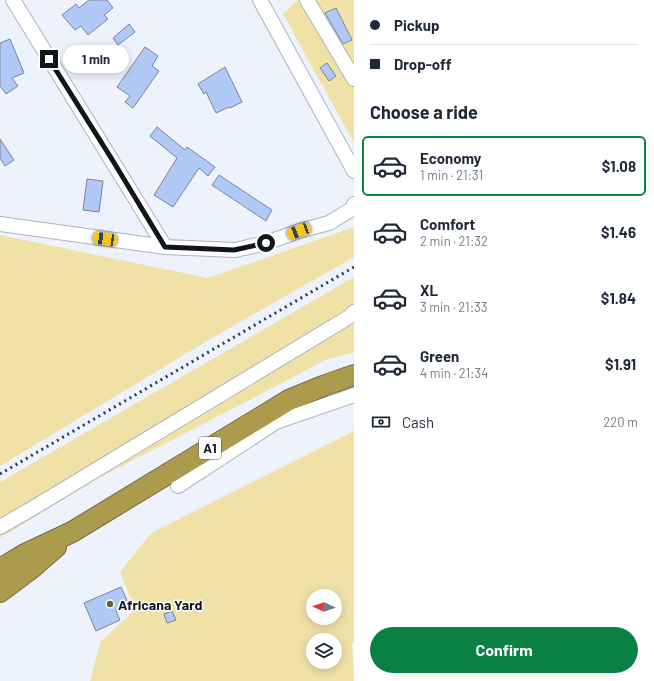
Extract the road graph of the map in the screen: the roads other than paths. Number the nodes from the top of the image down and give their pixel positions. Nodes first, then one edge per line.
1 (13, 0) edge
2 (260, 0) edge
3 (306, 0) edge
4 (354, 79) edge
5 (354, 171) edge
6 (354, 204) edge
7 (0, 224) edge
8 (165, 247) junction
9 (354, 312) edge
10 (354, 375) edge
11 (354, 395) edge
12 (178, 486) dead end
13 (0, 527) edge
14 (72, 532) junction
15 (0, 569) edge
16 (0, 592) edge

1 - 8 street
2 - 5 street
3 - 4 street
6 - 8 street
7 - 8 street
9 - 13 street
10 - 14 highway, A1
11 - 12 street
14 - 15 highway, A1
14 - 16 highway, A1

